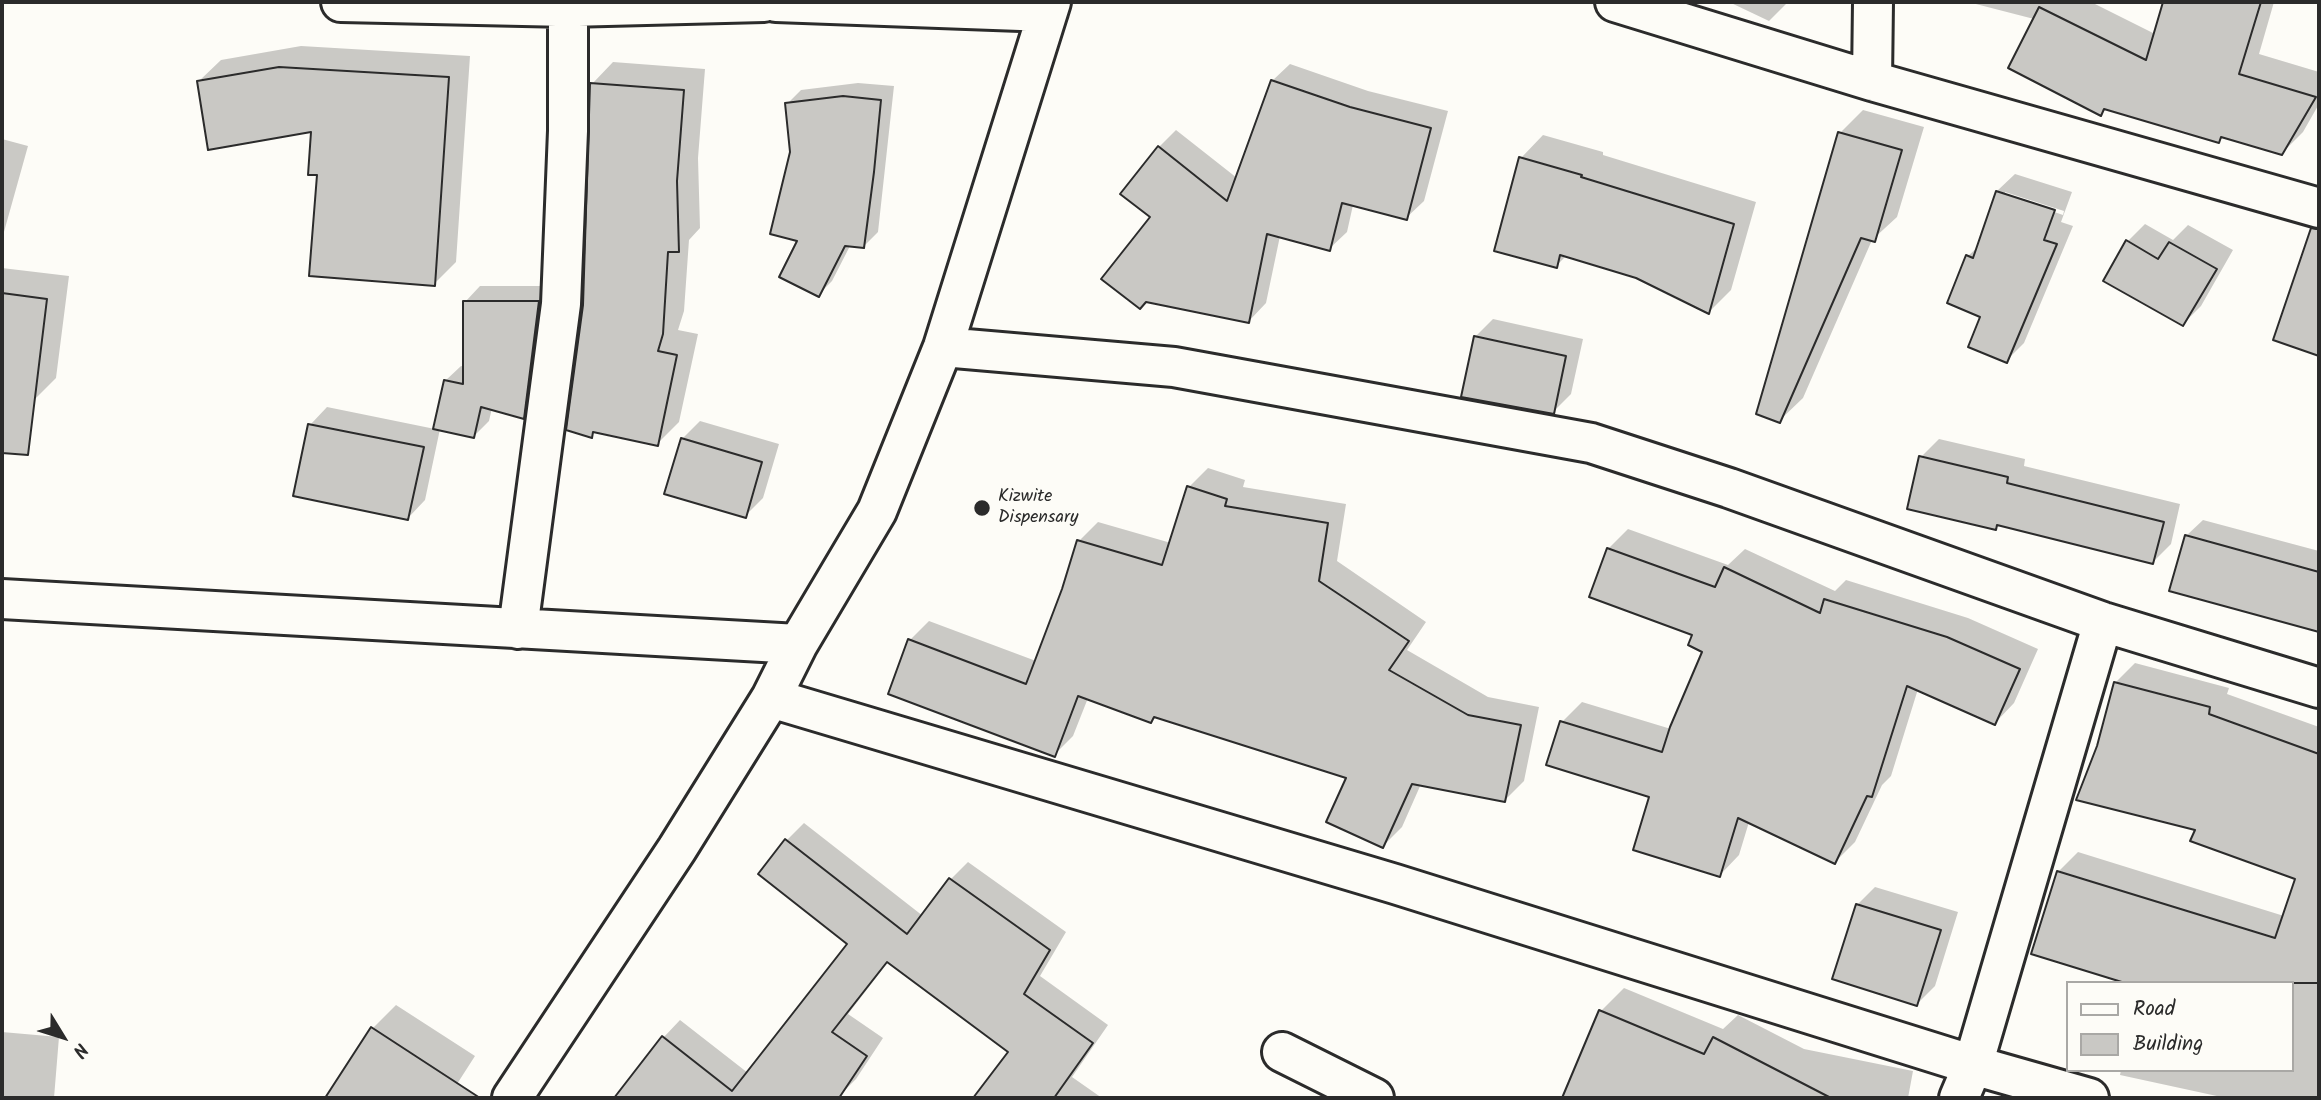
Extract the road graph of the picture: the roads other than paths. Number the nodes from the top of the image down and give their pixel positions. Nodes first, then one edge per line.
1 (341, 2) edge
2 (765, 2) edge
3 (776, 2) edge
4 (1615, 2) edge
5 (1873, 2) edge
6 (568, 7) junction
7 (1050, 7) edge
8 (1872, 81) junction
9 (2319, 208) edge
10 (943, 347) junction
11 (2, 599) edge
12 (2103, 622) junction
13 (518, 629) junction
14 (798, 644) junction
15 (2319, 688) edge
16 (771, 698) junction
17 (1282, 1052) dead end
18 (1966, 1082) edge
19 (512, 1098) edge
20 (1374, 1098) edge
21 (2089, 1098) edge

1 - 6 street
2 - 6 street
3 - 7 street
4 - 8 street
5 - 8 street
6 - 13 street
7 - 10 street
8 - 9 street
10 - 12 street
10 - 14 street
11 - 13 street
12 - 15 street
12 - 18 street
13 - 14 street
14 - 16 street
16 - 18 street
16 - 19 street
17 - 20 street
18 - 21 street

